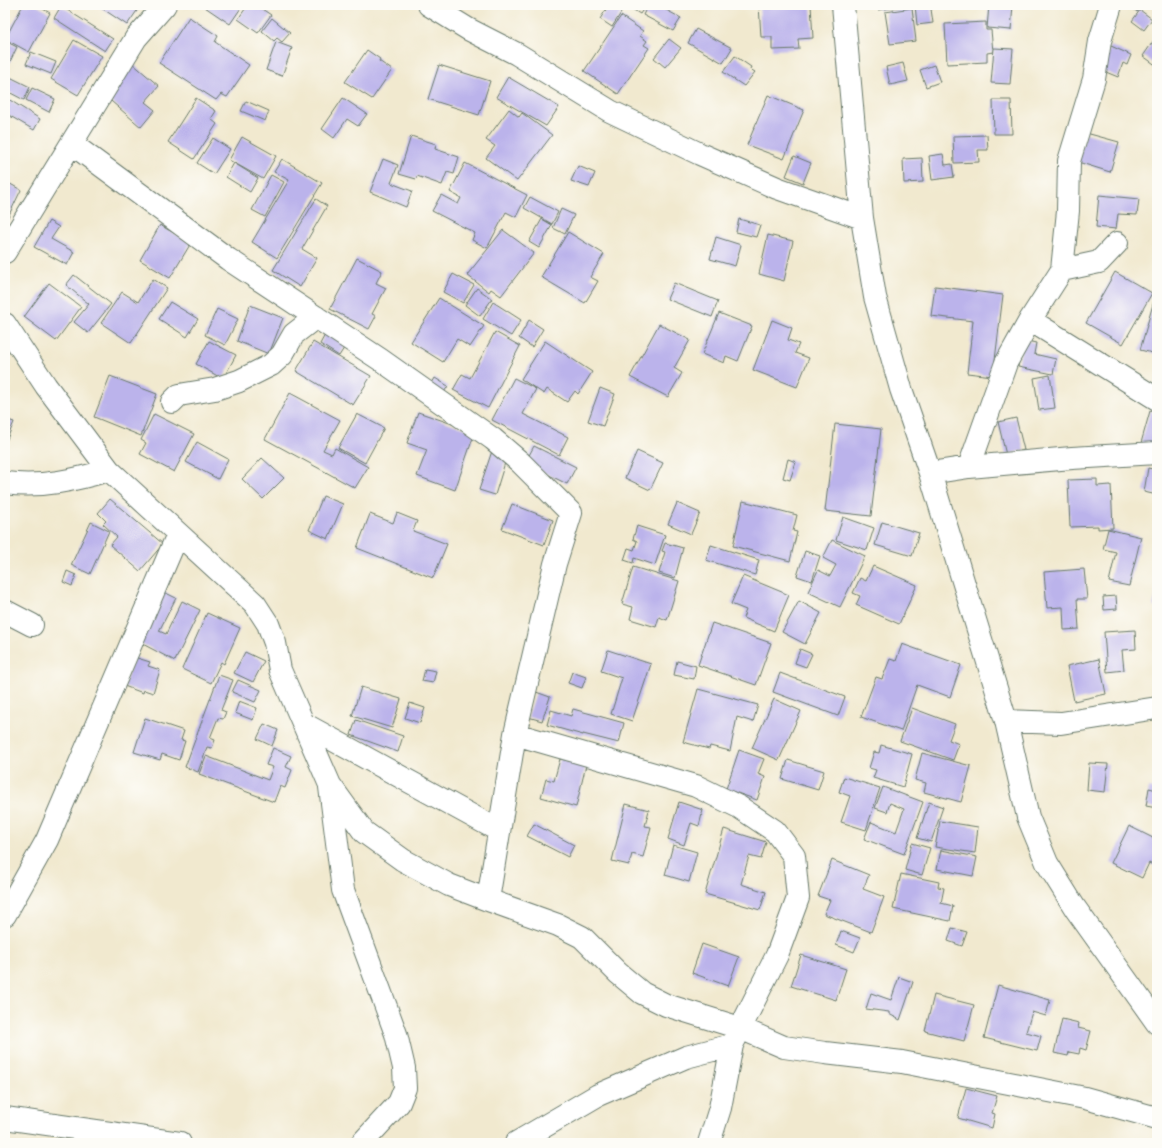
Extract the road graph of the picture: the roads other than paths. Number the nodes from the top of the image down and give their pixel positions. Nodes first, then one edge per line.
1 (165, 5) edge
2 (429, 5) edge
3 (843, 5) edge
4 (1111, 5) edge
5 (72, 144) junction
6 (862, 218) junction
7 (1117, 243) dead end
8 (5, 252) edge
9 (1062, 270) junction
10 (316, 317) junction
11 (1030, 320) junction
12 (5, 324) edge
13 (1157, 399) edge
14 (172, 402) dead end
15 (1157, 453) edge
16 (969, 466) junction
17 (109, 470) junction
18 (930, 473) junction
19 (5, 483) edge
20 (178, 534) junction
21 (5, 611) edge
22 (32, 625) dead end
23 (1157, 708) edge
24 (1006, 721) junction
25 (304, 724) junction
26 (515, 734) junction
27 (330, 786) junction
28 (498, 830) junction
29 (488, 900) junction
30 (5, 916) edge
31 (1157, 1023) edge
32 (736, 1037) junction
33 (5, 1118) edge
34 (1157, 1118) edge
35 (180, 1143) edge
36 (362, 1143) edge
37 (516, 1143) edge
38 (709, 1143) edge

1 - 5 street
2 - 6 street
3 - 6 street
4 - 9 street
5 - 8 street
5 - 10 street
6 - 18 street
7 - 9 street
9 - 11 street
10 - 14 street
10 - 26 street
11 - 13 street
11 - 16 street
12 - 17 street
15 - 16 street
16 - 18 street
17 - 19 street
17 - 20 street
18 - 24 street
20 - 25 street
20 - 30 street
21 - 22 street
23 - 24 street
24 - 31 street
25 - 27 street
25 - 28 street
26 - 28 street
26 - 32 street
27 - 29 street
27 - 36 street
28 - 29 street
29 - 32 street
32 - 34 street
32 - 37 street
32 - 38 street
33 - 35 street

